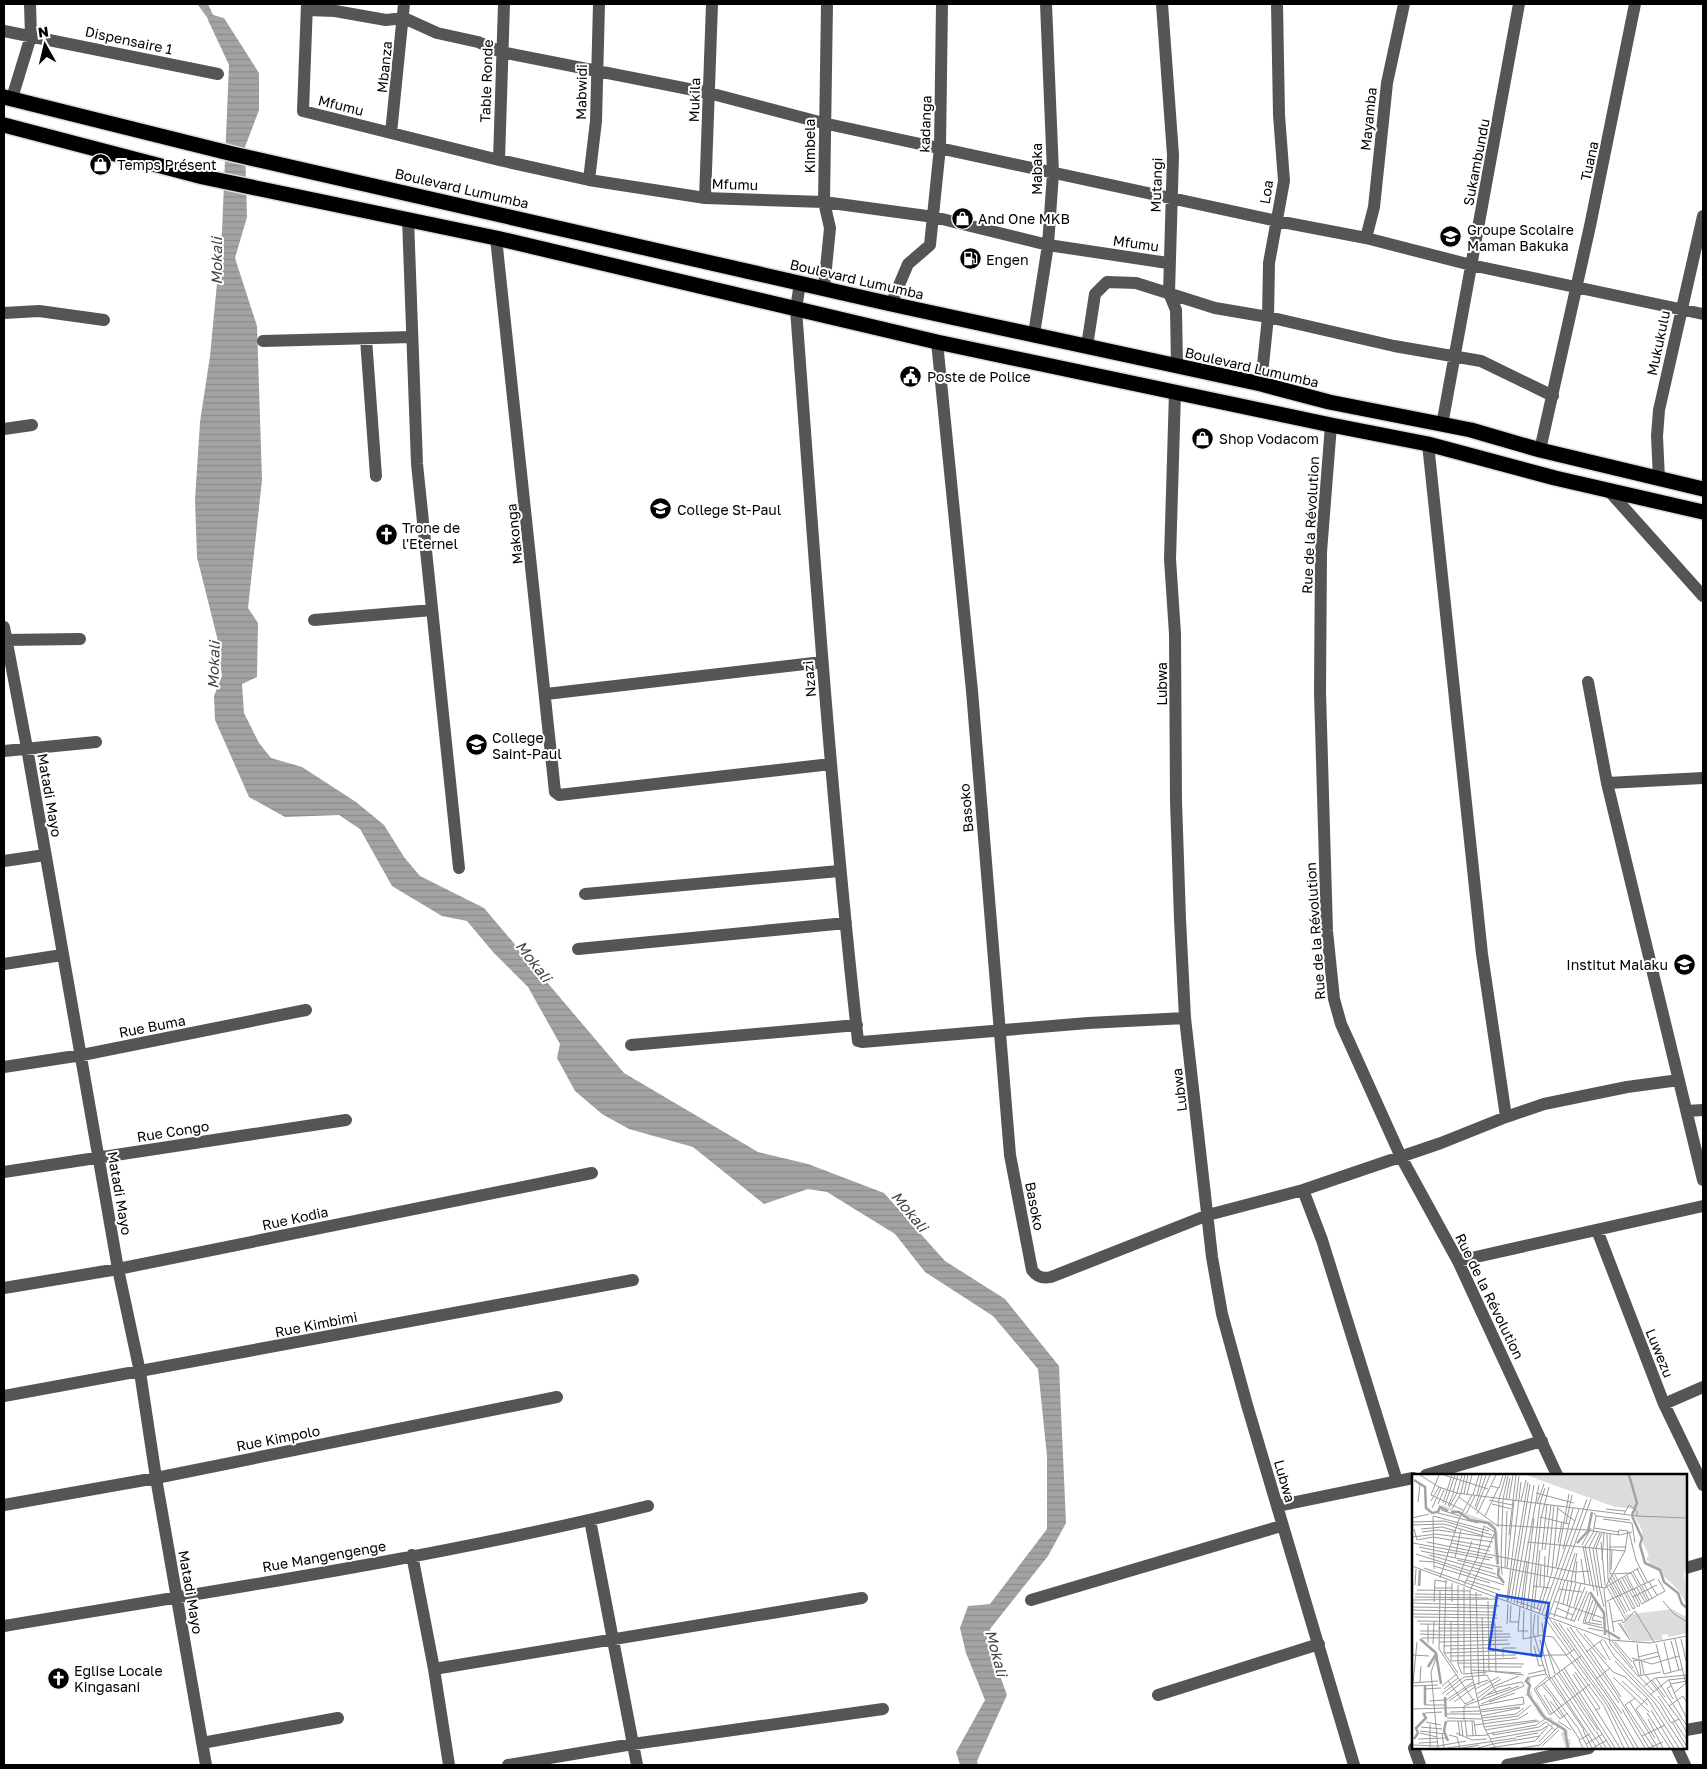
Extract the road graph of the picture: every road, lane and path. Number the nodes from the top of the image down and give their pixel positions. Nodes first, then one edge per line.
1 (30, 4) edge
2 (404, 4) edge
3 (504, 4) edge
4 (599, 4) edge
5 (712, 4) edge
6 (827, 4) edge
7 (942, 4) edge
8 (1046, 4) edge
9 (1162, 4) edge
10 (1277, 4) edge
11 (1404, 4) edge
12 (1519, 4) edge
13 (1635, 4) edge
14 (307, 7) edge
15 (404, 18) junction
16 (4, 31) edge
17 (31, 36) junction
18 (501, 52) junction
19 (596, 69) junction
20 (218, 74) dead end
21 (709, 93) junction
22 (8, 98) edge
23 (824, 124) junction
24 (4, 125) edge
25 (392, 132) junction
26 (940, 147) junction
27 (498, 160) junction
28 (1053, 173) junction
29 (589, 180) junction
30 (704, 198) junction
31 (1170, 198) junction
32 (824, 202) junction
33 (1703, 216) edge
34 (934, 217) junction
35 (408, 219) junction
36 (1276, 221) junction
37 (496, 238) junction
38 (1366, 238) junction
39 (1048, 245) junction
40 (1168, 263) junction
41 (1471, 264) junction
42 (800, 283) junction
43 (824, 288) junction
44 (1576, 288) junction
45 (1169, 293) junction
46 (891, 304) junction
47 (1681, 309) junction
48 (796, 310) junction
49 (4, 313) edge
50 (1703, 314) edge
51 (1268, 317) junction
52 (104, 320) dead end
53 (1034, 334) junction
54 (412, 337) junction
55 (366, 339) junction
56 (263, 341) dead end
57 (937, 342) junction
58 (1084, 346) junction
59 (1454, 355) junction
60 (1177, 366) junction
61 (1076, 371) junction
62 (1261, 384) junction
63 (1175, 392) junction
64 (1553, 396) junction
65 (32, 425) dead end
66 (1331, 425) junction
67 (1442, 425) junction
68 (4, 429) edge
69 (1428, 444) junction
70 (1540, 450) junction
71 (376, 476) dead end
72 (1659, 479) junction
73 (1703, 489) edge
74 (1609, 491) junction
75 (1703, 512) edge
76 (1703, 596) edge
77 (432, 610) junction
78 (314, 620) dead end
79 (4, 636) edge
80 (80, 639) dead end
81 (822, 662) junction
82 (1588, 682) dead end
83 (546, 694) junction
84 (96, 742) dead end
85 (27, 748) junction
86 (4, 751) edge
87 (831, 764) junction
88 (1703, 778) edge
89 (1607, 783) junction
90 (45, 855) junction
91 (4, 861) edge
92 (459, 868) dead end
93 (840, 872) junction
94 (585, 894) dead end
95 (846, 923) junction
96 (578, 949) dead end
97 (62, 955) junction
98 (4, 964) edge
99 (306, 1010) dead end
100 (1185, 1018) junction
101 (857, 1025) junction
102 (1000, 1031) junction
103 (630, 1045) dead end
104 (82, 1056) junction
105 (4, 1067) edge
106 (1679, 1080) junction
107 (1703, 1110) edge
108 (1687, 1112) junction
109 (1506, 1117) junction
110 (346, 1120) dead end
111 (98, 1157) junction
112 (1401, 1157) junction
113 (4, 1172) edge
114 (592, 1173) dead end
115 (1703, 1180) edge
116 (1303, 1190) junction
117 (1703, 1206) edge
118 (1208, 1215) junction
119 (1597, 1230) junction
120 (1458, 1261) junction
121 (118, 1269) junction
122 (633, 1280) dead end
123 (4, 1288) edge
124 (140, 1372) junction
125 (1703, 1387) edge
126 (4, 1396) edge
127 (557, 1397) dead end
128 (1664, 1404) junction
129 (1542, 1441) junction
130 (1429, 1474) edge
131 (1557, 1474) edge
132 (156, 1478) junction
133 (1412, 1478) edge
134 (1398, 1481) junction
135 (1703, 1485) edge
136 (4, 1505) edge
137 (648, 1506) dead end
138 (1277, 1506) junction
139 (590, 1520) junction
140 (1281, 1526) junction
141 (412, 1555) junction
142 (1703, 1563) edge
143 (1687, 1568) edge
144 (176, 1597) junction
145 (862, 1598) dead end
146 (1032, 1600) dead end
147 (4, 1626) edge
148 (613, 1638) junction
149 (1319, 1644) junction
150 (434, 1670) junction
151 (1158, 1695) dead end
152 (883, 1709) dead end
153 (338, 1718) dead end
154 (1703, 1727) edge
155 (1687, 1730) edge
156 (202, 1743) junction
157 (633, 1744) junction
158 (1415, 1749) edge
159 (1584, 1749) edge
160 (1677, 1749) edge
161 (1542, 1757) edge
162 (206, 1765) edge
163 (450, 1765) edge
164 (508, 1765) edge
165 (637, 1765) edge
166 (1354, 1765) edge
167 (1420, 1765) edge
168 (1507, 1765) edge
169 (1685, 1765) edge

1 - 17 street
2 - 15 street, Mbanza
3 - 18 street, Table Ronde
4 - 19 street, Mabwidi
5 - 21 street, Mukila
6 - 23 street, Kimbela
7 - 26 street, kadanga
8 - 28 street, Mabaka
9 - 31 street, Mutangi
10 - 36 street, Loa
11 - 38 street, Mayamba
12 - 41 street, Sukambundu
13 - 44 street, Tuana
14 - 15 street
14 - 25 street, Mfumu
15 - 18 street
15 - 25 street, Mbanza
16 - 17 street, Dispensaire 1
17 - 20 street, Dispensaire 1
17 - 22 street
18 - 19 street
18 - 27 street, Table Ronde
19 - 21 street
19 - 29 street, Mabwidi
21 - 23 street
21 - 30 street, Mukila
22 - 42 highway, Boulevard Lumumba
23 - 26 street
23 - 32 street, Kimbela
24 - 35 highway
25 - 27 street, Mfumu
26 - 28 street
26 - 34 street, kadanga
27 - 29 street, Mfumu
28 - 31 street
28 - 39 street, Mabaka
29 - 30 street, Mfumu
30 - 32 street, Mfumu
31 - 36 street
31 - 40 street, Mutangi
32 - 34 street, Mfumu
32 - 43 street, Kimbela
33 - 47 street, Mukukulu
34 - 39 street, Mfumu
34 - 46 street, kadanga
35 - 37 highway
35 - 54 street
36 - 38 street
36 - 51 street, Loa
37 - 48 highway
37 - 83 street, Makonga
38 - 41 street
39 - 40 street, Mfumu
39 - 53 street, Mabaka
40 - 45 street, Mutangi
41 - 44 street
41 - 59 street, Sukambundu
42 - 43 highway, Boulevard Lumumba
42 - 48 street, Nzazi
43 - 46 highway, Boulevard Lumumba
44 - 47 street
44 - 64 street, Tuana
45 - 51 street
45 - 58 street
45 - 60 street, Mutangi
46 - 53 highway, Boulevard Lumumba
47 - 50 street
47 - 72 street, Mukukulu
48 - 57 highway
48 - 81 street, Nzazi
49 - 52 street
51 - 59 street
51 - 62 street, Loa
53 - 58 highway, Boulevard Lumumba
54 - 55 street
54 - 77 street
55 - 56 street
55 - 71 street
57 - 61 highway
57 - 102 street, Basoko
58 - 60 highway, Boulevard Lumumba
58 - 61 highway
59 - 64 street
59 - 67 street, Sukambundu
60 - 62 highway, Boulevard Lumumba
61 - 63 highway
62 - 67 highway, Boulevard Lumumba
63 - 66 highway
63 - 100 street, Lubwa
64 - 70 street, Tuana
65 - 68 street
66 - 69 highway
66 - 112 street, Rue de la Révolution
67 - 70 highway, Boulevard Lumumba
69 - 74 highway
69 - 109 street
70 - 72 highway, Boulevard Lumumba
72 - 73 highway, Boulevard Lumumba
74 - 75 highway
74 - 76 street
77 - 78 street
77 - 92 street
79 - 80 street
79 - 85 street, Matadi Mayo
81 - 83 street
81 - 87 street, Nzazi
82 - 89 street
83 - 87 street, Makonga
84 - 85 street
85 - 86 street
85 - 90 street, Matadi Mayo
87 - 93 street, Nzazi
88 - 89 street
89 - 106 street
90 - 91 street
90 - 97 street, Matadi Mayo
93 - 94 street
93 - 95 street, Nzazi
95 - 96 street
95 - 101 street, Nzazi
97 - 98 street
97 - 104 street, Matadi Mayo
99 - 104 street, Rue Buma
100 - 102 street
100 - 118 street, Lubwa
101 - 102 street, Nzazi
101 - 103 street
102 - 118 street, Basoko
104 - 105 street, Rue Buma
104 - 111 street, Matadi Mayo
106 - 108 street
106 - 109 street
107 - 108 street
108 - 115 street
109 - 112 street
110 - 111 street, Rue Congo
111 - 113 street, Rue Congo
111 - 121 street, Matadi Mayo
112 - 116 street
112 - 120 street, Rue de la Révolution
114 - 121 street, Rue Kodia
116 - 118 street
116 - 134 street
117 - 119 street
118 - 138 street, Lubwa
119 - 120 street
119 - 128 street, Luwezu
120 - 129 street, Rue de la Révolution
121 - 123 street, Rue Kodia
121 - 124 street, Matadi Mayo
122 - 124 street, Rue Kimbimi
124 - 126 street, Rue Kimbimi
124 - 132 street, Matadi Mayo
125 - 128 street
127 - 132 street, Rue Kimpolo
128 - 135 street, Luwezu
129 - 130 street
129 - 131 street, Rue de la Révolution
132 - 136 street, Rue Kimpolo
132 - 144 street, Matadi Mayo
133 - 134 street
134 - 138 street
137 - 139 street, Rue Mangengenge
138 - 140 street, Lubwa
139 - 141 street, Rue Mangengenge
139 - 148 street
140 - 146 street
140 - 149 street, Lubwa
141 - 144 street, Rue Mangengenge
141 - 150 street
142 - 143 street
144 - 147 street, Rue Mangengenge
144 - 156 street, Matadi Mayo
145 - 148 street
148 - 150 street
148 - 157 street
149 - 151 street
149 - 166 street, Lubwa
150 - 163 street
152 - 157 street
153 - 156 street
154 - 155 street
156 - 162 street, Matadi Mayo
157 - 164 street
157 - 165 street
158 - 167 street
159 - 161 street
160 - 169 street
161 - 168 street

